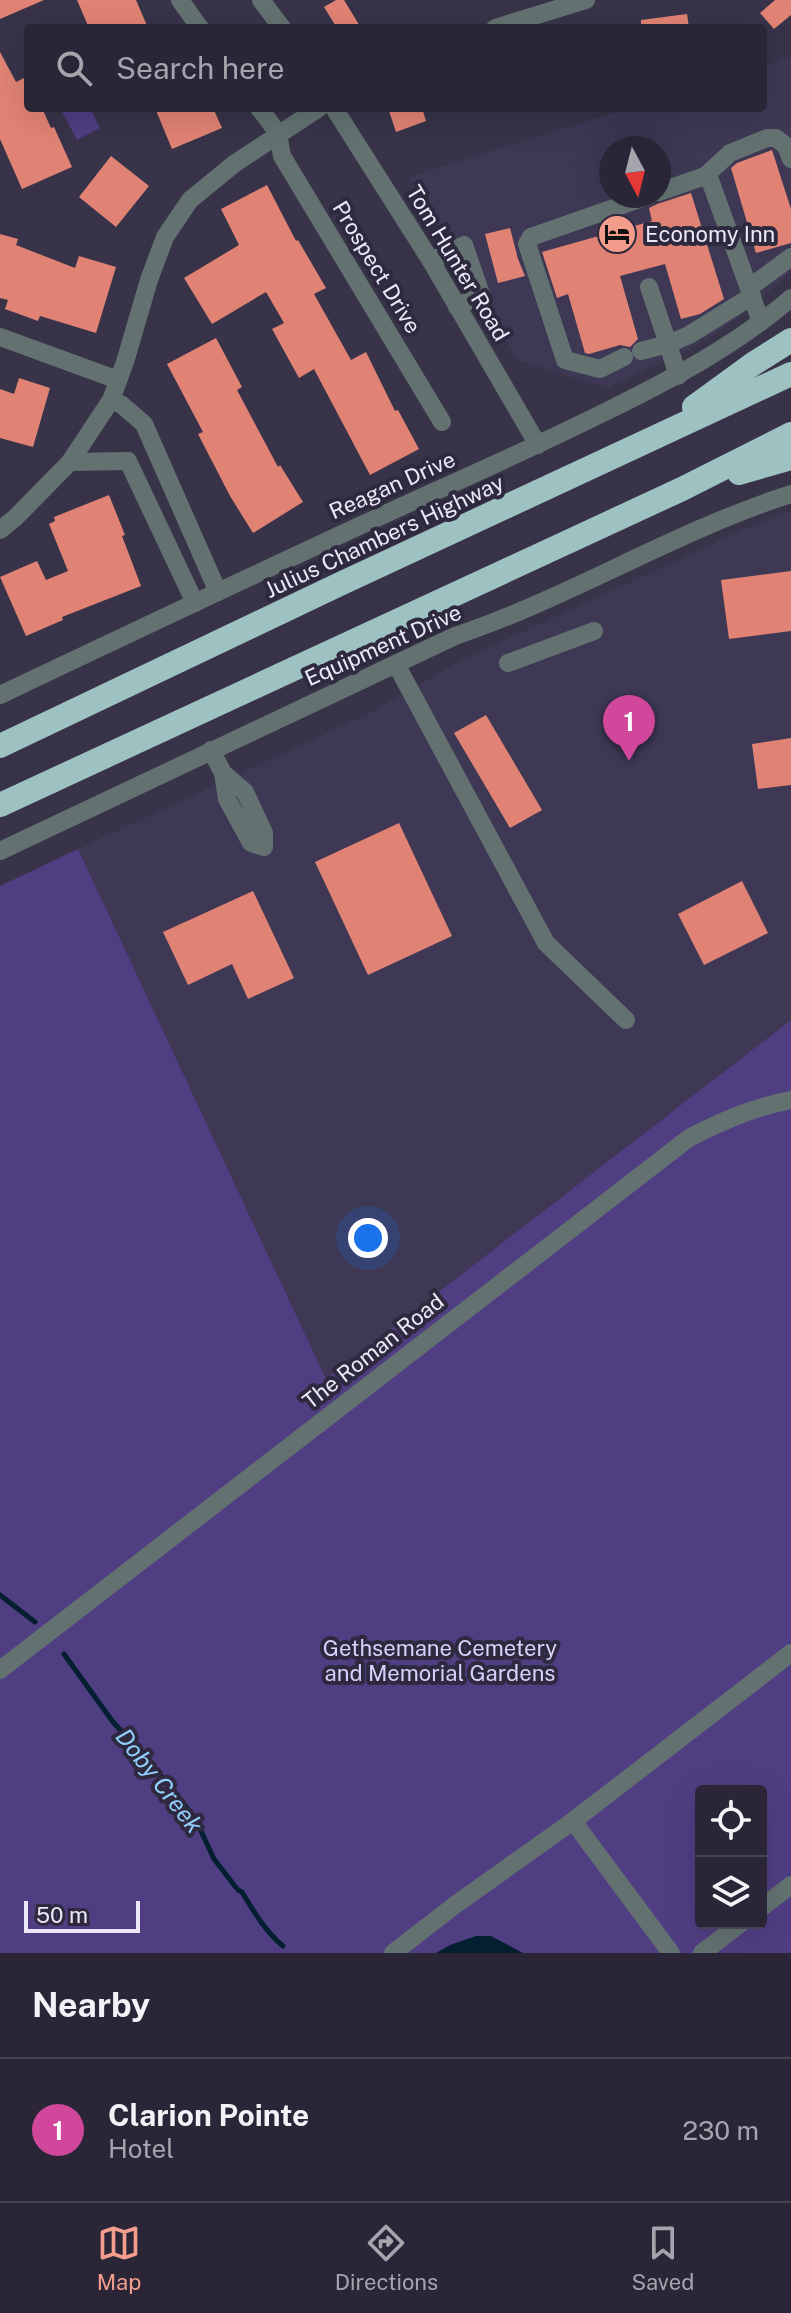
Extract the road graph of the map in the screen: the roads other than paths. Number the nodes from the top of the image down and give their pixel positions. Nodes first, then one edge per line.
1 (180, 0) edge
2 (261, 0) edge
3 (586, 0) edge
4 (197, 24) edge
5 (279, 24) edge
6 (508, 24) edge
7 (262, 112) edge
8 (312, 112) edge
9 (337, 112) edge
10 (278, 133) junction
11 (791, 159) edge
12 (705, 176) junction
13 (671, 188) edge
14 (614, 208) edge
15 (791, 257) edge
16 (431, 261) junction
17 (649, 287) dead end
18 (750, 292) junction
19 (791, 298) edge
20 (457, 307) junction
21 (761, 322) junction
22 (0, 337) edge
23 (791, 340) edge
24 (668, 344) junction
25 (791, 374) edge
26 (678, 376) junction
27 (118, 380) junction
28 (111, 400) junction
29 (442, 422) dead end
30 (791, 434) edge
31 (648, 441) junction
32 (151, 445) junction
33 (538, 445) junction
34 (791, 458) edge
35 (128, 461) junction
36 (70, 462) junction
37 (682, 489) junction
38 (791, 494) edge
39 (0, 530) edge
40 (200, 551) junction
41 (176, 562) junction
42 (218, 592) junction
43 (195, 603) junction
44 (594, 631) dead end
45 (508, 663) dead end
46 (396, 664) junction
47 (0, 695) edge
48 (0, 746) edge
49 (211, 750) junction
50 (223, 773) dead end
51 (0, 805) edge
52 (0, 851) edge
53 (626, 1020) dead end
54 (791, 1100) edge
55 (791, 1653) edge
56 (0, 1670) edge
57 (573, 1821) junction
58 (791, 1885) edge
59 (767, 1903) edge
60 (733, 1929) edge
61 (393, 1953) edge
62 (671, 1953) edge
63 (702, 1953) edge

1 - 4 street
2 - 5 street
3 - 6 street
7 - 10 street, Prospect Drive
8 - 10 street
9 - 16 street, Tom Hunter Road
10 - 27 street
10 - 29 street, Prospect Drive
11 - 12 street
12 - 13 street
12 - 18 street
14 - 24 street
15 - 18 street
16 - 20 street, Tom Hunter Road
16 - 20 street
17 - 24 street
18 - 21 street
18 - 24 street
19 - 21 street, Reagan Drive
20 - 33 street, Tom Hunter Road
21 - 26 street, Reagan Drive
22 - 27 street
23 - 31 highway
24 - 26 street
25 - 31 highway, Julius Chambers Highway
26 - 33 street, Reagan Drive
27 - 28 street
28 - 32 street
28 - 36 street
30 - 37 highway
31 - 48 highway, Julius Chambers Highway
32 - 35 street
32 - 40 street
33 - 42 street, Reagan Drive
34 - 37 highway
35 - 36 street
35 - 41 street
36 - 39 street
37 - 51 highway
38 - 46 street, Equipment Drive
40 - 41 street
40 - 42 street
41 - 43 street
42 - 43 street, Reagan Drive
43 - 47 street, Reagan Drive
44 - 45 street
46 - 49 street, Equipment Drive
46 - 53 street
49 - 50 street
49 - 52 street, Equipment Drive
54 - 56 street, The Roman Road
55 - 57 street
57 - 61 street
57 - 62 street
58 - 59 street
60 - 63 street

